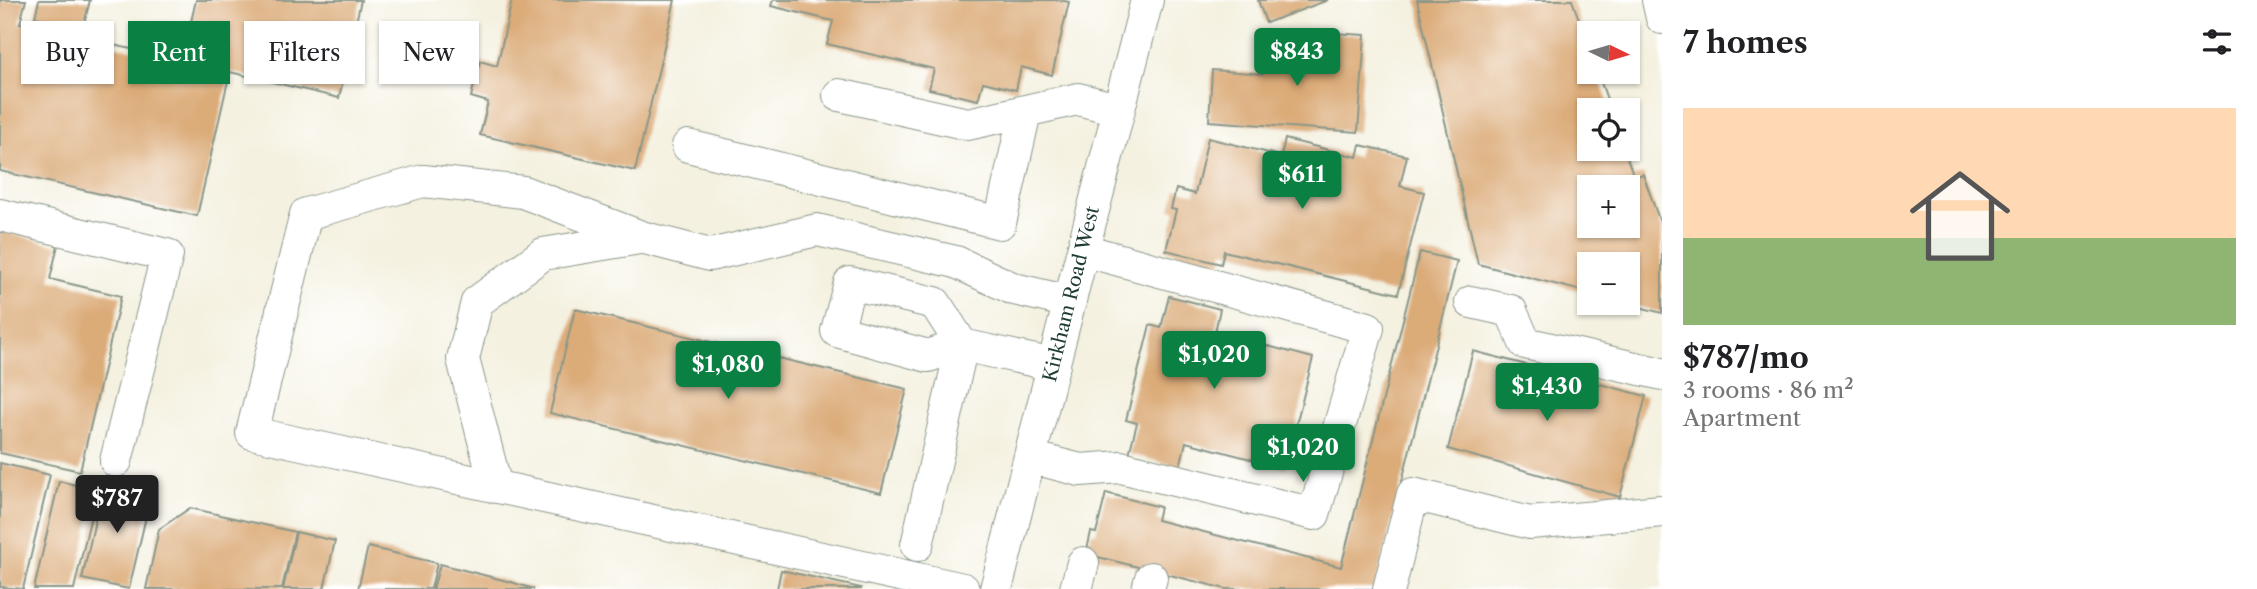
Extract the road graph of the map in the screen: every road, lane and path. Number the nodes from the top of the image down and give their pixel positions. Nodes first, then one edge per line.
1 (1147, 0) edge
2 (1658, 0) edge
3 (1662, 18) edge
4 (839, 95) dead end
5 (1117, 109) junction
6 (1025, 112) junction
7 (688, 146) dead end
8 (0, 215) edge
9 (641, 237) junction
10 (1083, 250) junction
11 (1070, 302) junction
12 (1471, 302) dead end
13 (1054, 365) junction
14 (1662, 374) edge
15 (1030, 457) junction
16 (116, 461) dead end
17 (496, 487) junction
18 (1662, 511) edge
19 (917, 545) dead end
20 (963, 589) edge
21 (996, 589) edge
22 (1389, 589) edge

1 - 5 street, Kirkham Road West
2 - 3 street
4 - 6 street
5 - 6 street
5 - 10 street, Kirkham Road West
6 - 7 street
8 - 16 street
9 - 11 street
9 - 17 street
9 - 17 street
10 - 11 street, Kirkham Road West
10 - 15 street
11 - 13 street, Kirkham Road West
12 - 14 street
13 - 15 street, Kirkham Road West
13 - 19 street
15 - 21 street, Kirkham Road West
17 - 20 street
18 - 22 street

